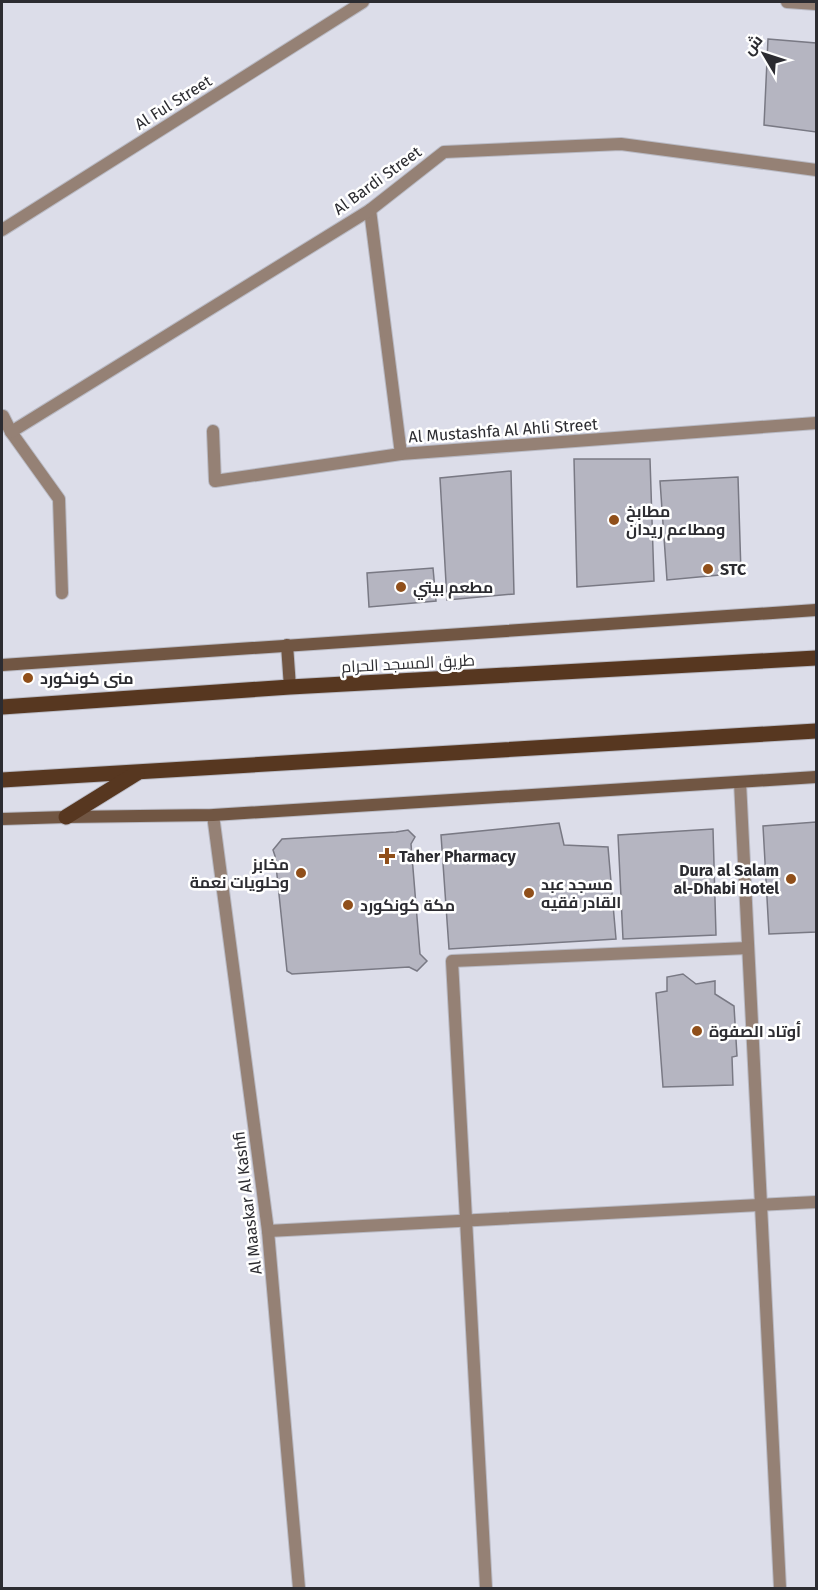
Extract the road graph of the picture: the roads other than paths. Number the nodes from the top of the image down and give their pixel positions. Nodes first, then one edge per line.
1 (363, 2) edge
2 (787, 2) edge
3 (816, 4) edge
4 (816, 170) edge
5 (370, 210) junction
6 (2, 230) edge
7 (3, 416) dead end
8 (816, 423) edge
9 (213, 431) dead end
10 (11, 432) junction
11 (401, 454) junction
12 (62, 593) dead end
13 (816, 610) edge
14 (287, 645) junction
15 (816, 658) edge
16 (2, 665) edge
17 (290, 687) junction
18 (2, 707) edge
19 (816, 731) edge
20 (139, 771) junction
21 (816, 777) edge
22 (2, 780) edge
23 (740, 782) junction
24 (213, 815) junction
25 (66, 817) junction
26 (2, 819) edge
27 (748, 948) junction
28 (816, 1202) edge
29 (761, 1205) junction
30 (466, 1221) junction
31 (268, 1231) junction
32 (298, 1588) edge
33 (486, 1588) edge
34 (780, 1588) edge

1 - 6 street, Al Ful Street
2 - 3 street
4 - 5 street, Al Bardi Street
5 - 10 street, Al Bardi Street
5 - 11 street, Al Mustashfa Al Ahli Street
7 - 10 street
8 - 11 street, Al Mustashfa Al Ahli Street
9 - 11 street
10 - 12 street
13 - 14 street
14 - 16 street
14 - 17 street
15 - 17 main road, طريق المسجد الحرام
17 - 18 main road, طريق المسجد الحرام
19 - 20 main road
20 - 22 main road
20 - 25 main road
21 - 23 street
23 - 24 street
23 - 27 street
24 - 25 street
24 - 31 street, Al Maaskar Al Kashfi
25 - 26 street
27 - 29 street
27 - 30 street
28 - 29 street
29 - 30 street
29 - 34 street
30 - 31 street
30 - 33 street
31 - 32 street, Al Maaskar Al Kashfi

